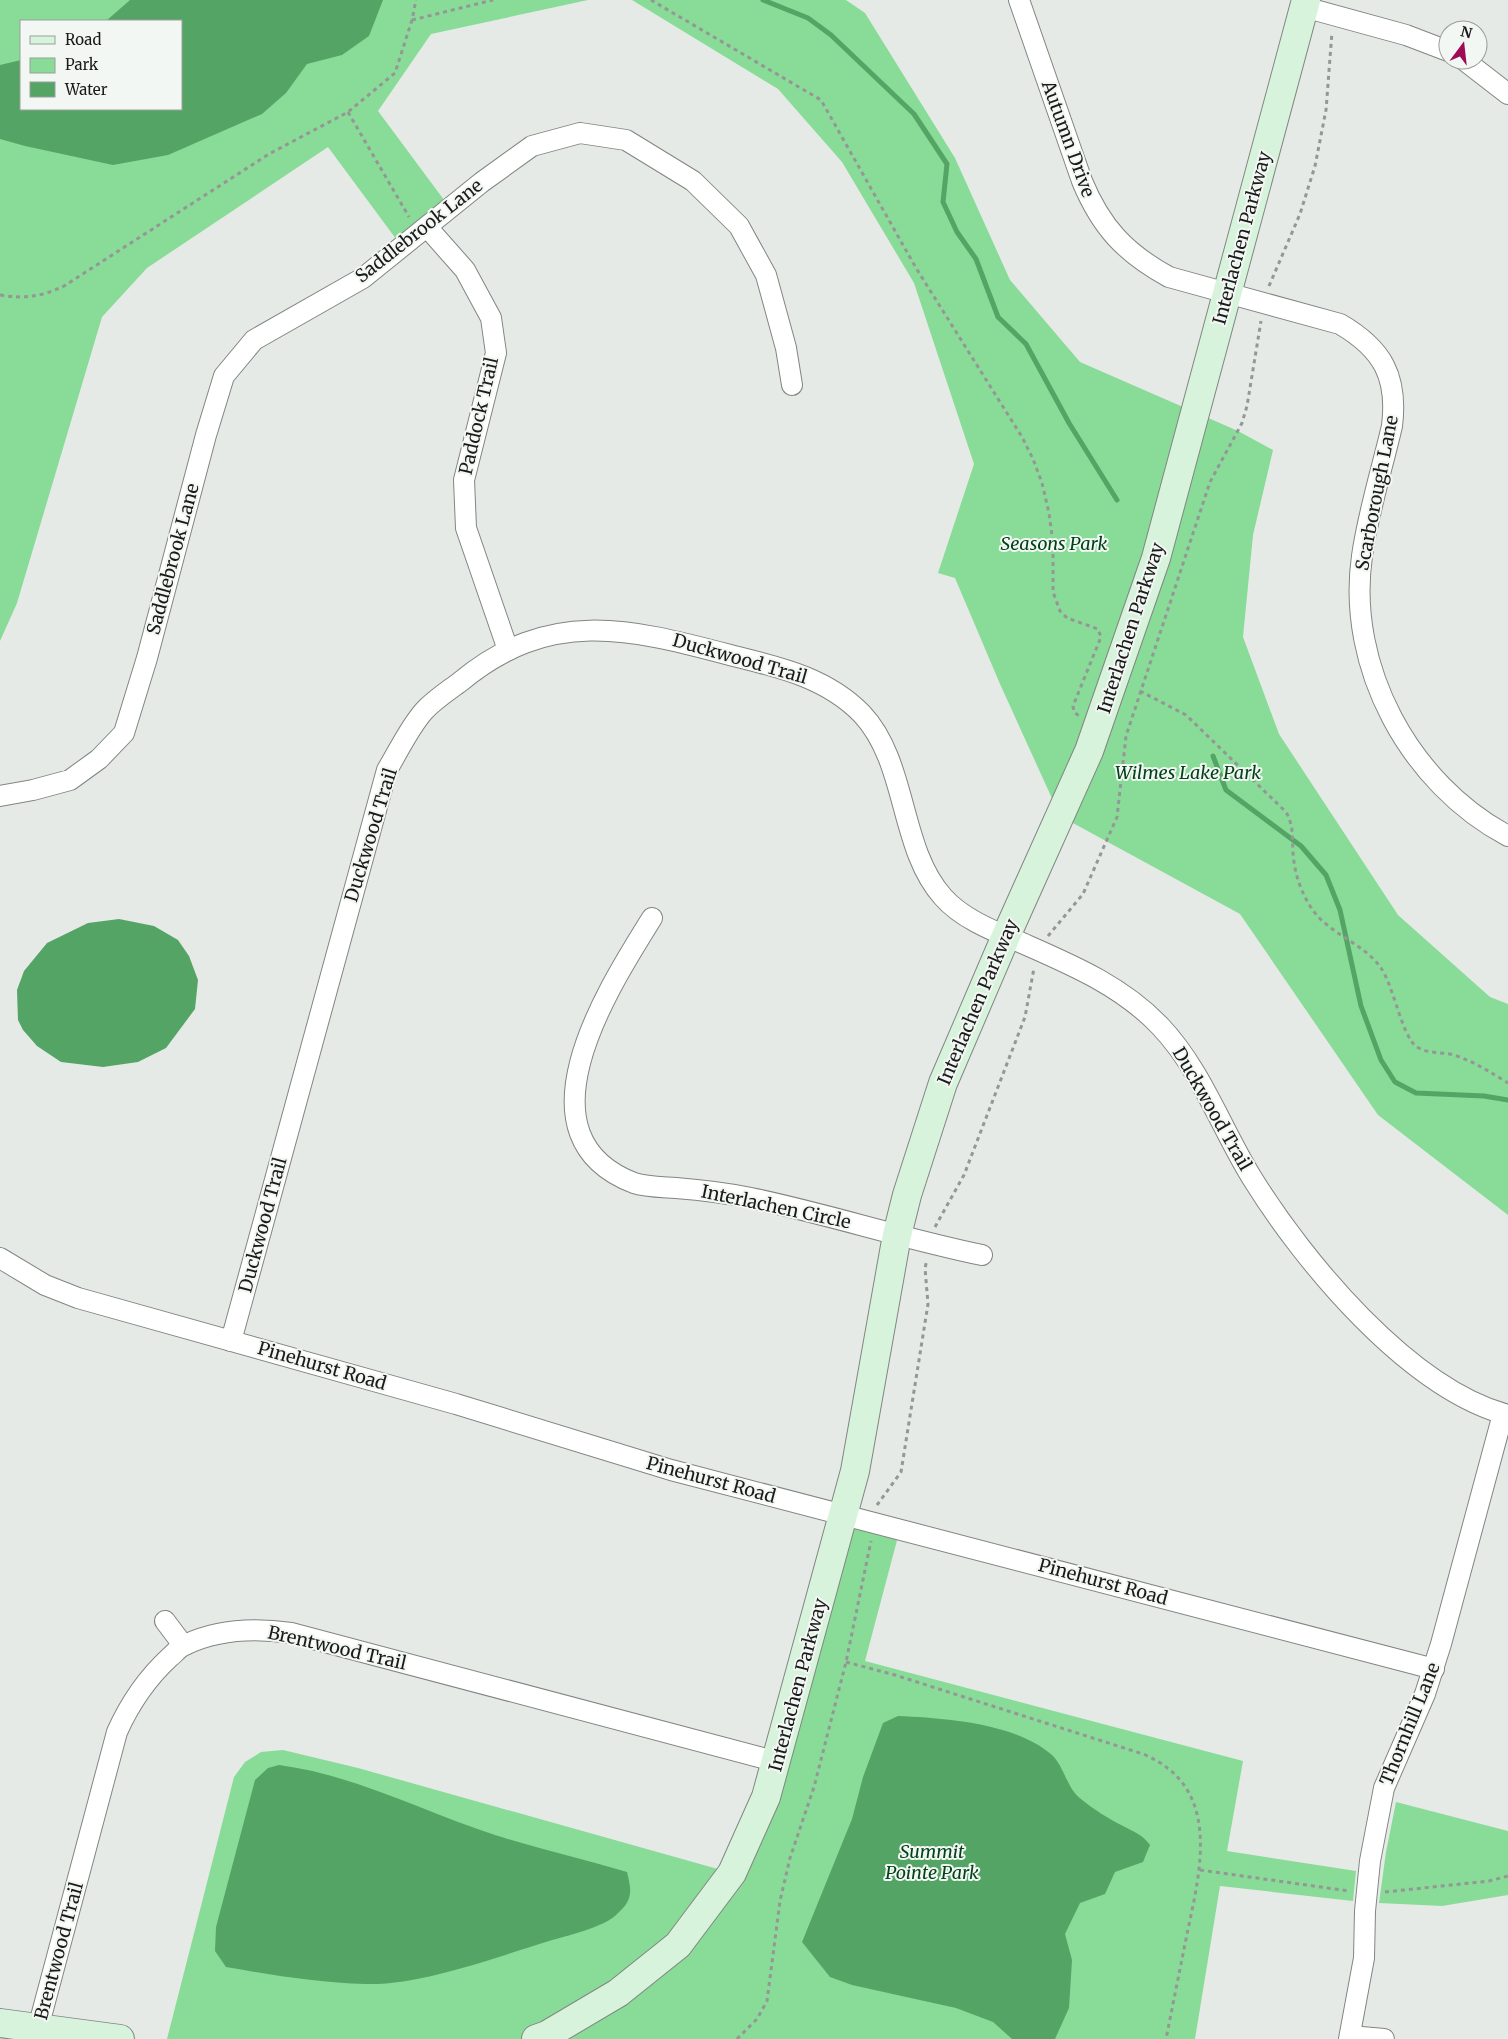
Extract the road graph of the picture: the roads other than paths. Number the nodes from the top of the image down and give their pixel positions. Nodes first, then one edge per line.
1 (1023, 1) edge
2 (1305, 3) edge
3 (1438, 47) edge
4 (1477, 70) edge
5 (1508, 94) edge
6 (424, 230) junction
7 (1227, 293) junction
8 (792, 385) dead end
9 (508, 650) junction
10 (0, 796) edge
11 (1508, 836) edge
12 (652, 918) dead end
13 (1006, 936) junction
14 (897, 1235) junction
15 (982, 1255) dead end
16 (0, 1258) edge
17 (231, 1341) junction
18 (1505, 1415) edge
19 (843, 1515) junction
20 (165, 1621) dead end
21 (183, 1645) junction
22 (1434, 1669) junction
23 (778, 1762) junction
24 (0, 2023) edge
25 (38, 2028) junction
26 (1350, 2037) edge
27 (120, 2039) edge
28 (536, 2039) edge
29 (1384, 2039) edge

1 - 7 street, Autumn Drive
2 - 3 street
2 - 7 street, Interlachen Parkway
4 - 5 street
6 - 8 street, Saddlebrook Lane
6 - 9 street, Paddock Trail
6 - 10 street, Saddlebrook Lane
7 - 11 street, Scarborough Lane
7 - 13 street, Interlachen Parkway
9 - 13 street, Duckwood Trail
9 - 17 street, Duckwood Trail
12 - 14 street, Interlachen Circle
13 - 14 street, Interlachen Parkway
13 - 18 street, Duckwood Trail
14 - 15 street
14 - 19 street, Interlachen Parkway
16 - 17 street, Pinehurst Road
17 - 19 street, Pinehurst Road
18 - 22 street, Thornhill Lane
19 - 22 street, Pinehurst Road
19 - 23 street, Interlachen Parkway
20 - 21 street
21 - 23 street, Brentwood Trail
21 - 25 street, Brentwood Trail
22 - 26 street, Thornhill Lane
23 - 28 street, Interlachen Parkway
24 - 25 street
25 - 27 street
26 - 29 street

